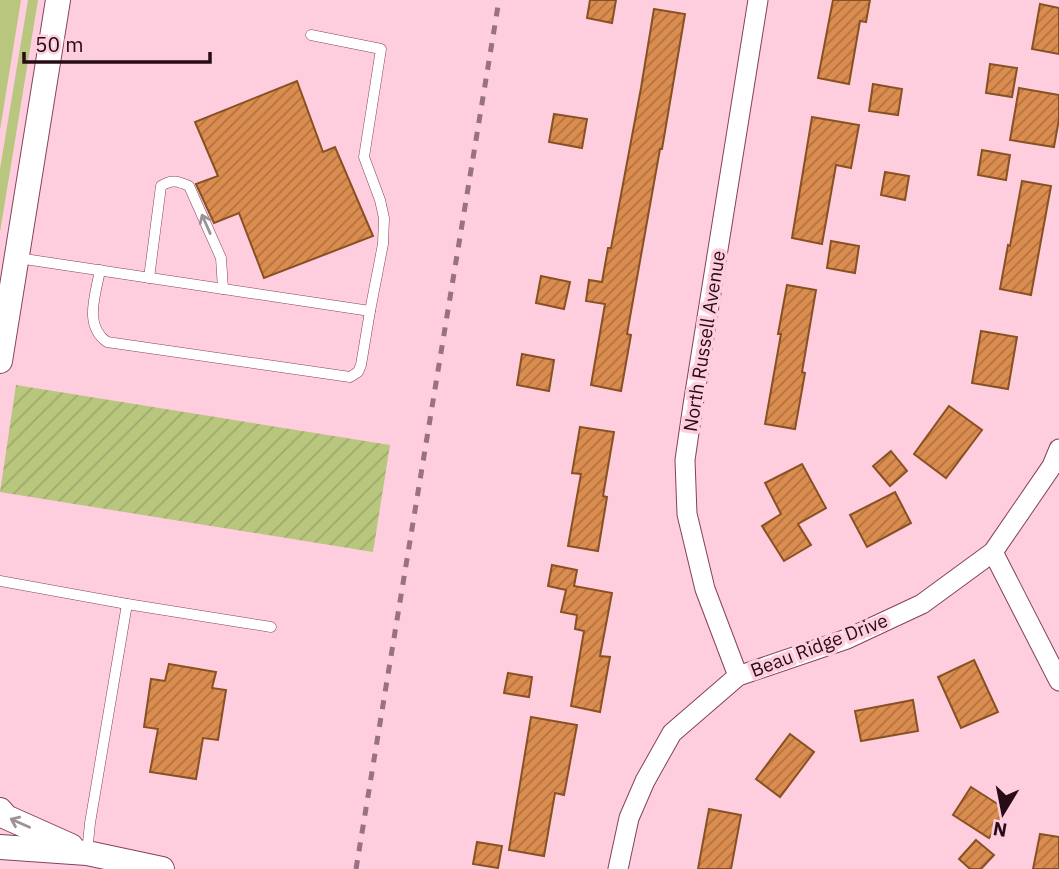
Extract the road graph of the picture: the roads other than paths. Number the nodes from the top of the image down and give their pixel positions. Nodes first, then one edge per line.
1 (58, 0) edge
2 (758, 0) edge
3 (311, 35) dead end
4 (17, 258) junction
5 (100, 270) junction
6 (149, 278) junction
7 (223, 289) junction
8 (370, 311) junction
9 (0, 361) edge
10 (1059, 449) edge
11 (993, 552) junction
12 (0, 581) edge
13 (127, 604) junction
14 (271, 627) dead end
15 (738, 676) junction
16 (1059, 681) edge
17 (0, 810) edge
18 (0, 847) edge
19 (87, 853) junction
20 (151, 868) edge
21 (618, 869) edge

1 - 4 street
2 - 15 street, North Russell Avenue
3 - 8 lane
4 - 5 lane
4 - 9 street
5 - 6 lane
5 - 8 lane
6 - 7 lane
7 -> 6 lane
7 - 8 lane
10 - 11 street, Beau Ridge Drive
11 - 15 street, Beau Ridge Drive
11 - 16 street
12 - 13 lane
13 - 14 lane
13 - 19 lane
15 - 21 street, Beau Ridge Drive
19 -> 17 street
18 - 19 street
19 - 20 street

